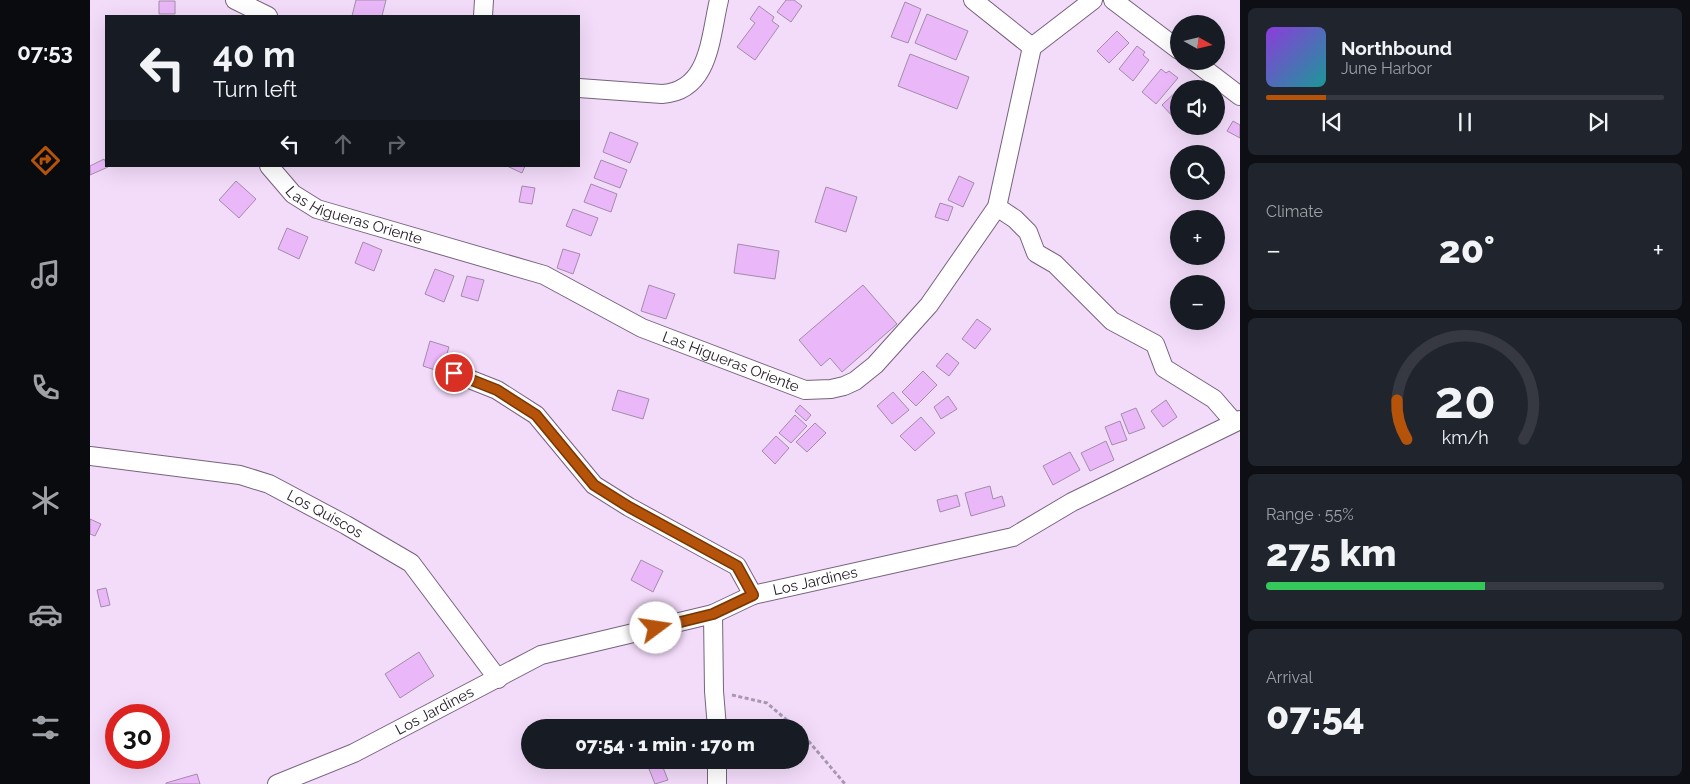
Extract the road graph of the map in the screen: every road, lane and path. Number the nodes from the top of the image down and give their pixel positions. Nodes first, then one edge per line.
1 (234, 0) edge
2 (484, 0) edge
3 (719, 0) edge
4 (973, 0) edge
5 (1093, 0) edge
6 (1113, 0) edge
7 (231, 15) edge
8 (266, 15) edge
9 (482, 15) edge
10 (1170, 43) edge
11 (1032, 47) junction
12 (1206, 70) edge
13 (580, 88) edge
14 (1240, 96) edge
15 (270, 167) edge
16 (997, 207) junction
17 (454, 373) dead end
18 (1237, 421) edge
19 (90, 456) edge
20 (753, 595) junction
21 (713, 614) junction
22 (498, 679) junction
23 (714, 692) junction
24 (716, 719) edge
25 (786, 719) edge
26 (809, 742) edge
27 (717, 769) edge
28 (277, 784) edge
29 (717, 784) edge
30 (845, 784) edge

1 - 7 street
1 - 8 street
2 - 9 street
3 - 13 street
4 - 11 street
5 - 11 street
6 - 10 street
11 - 16 street, Las Higueras Oriente
12 - 14 street
15 - 16 street, Las Higueras Oriente
16 - 18 street
17 - 20 street
18 - 20 street, Los Jardines
19 - 22 street, Los Quiscos
20 - 21 street, Los Jardines
21 - 22 street, Los Jardines
21 - 23 street
22 - 28 street, Los Jardines
23 - 24 street
23 - 25 path
26 - 30 path
27 - 29 street

